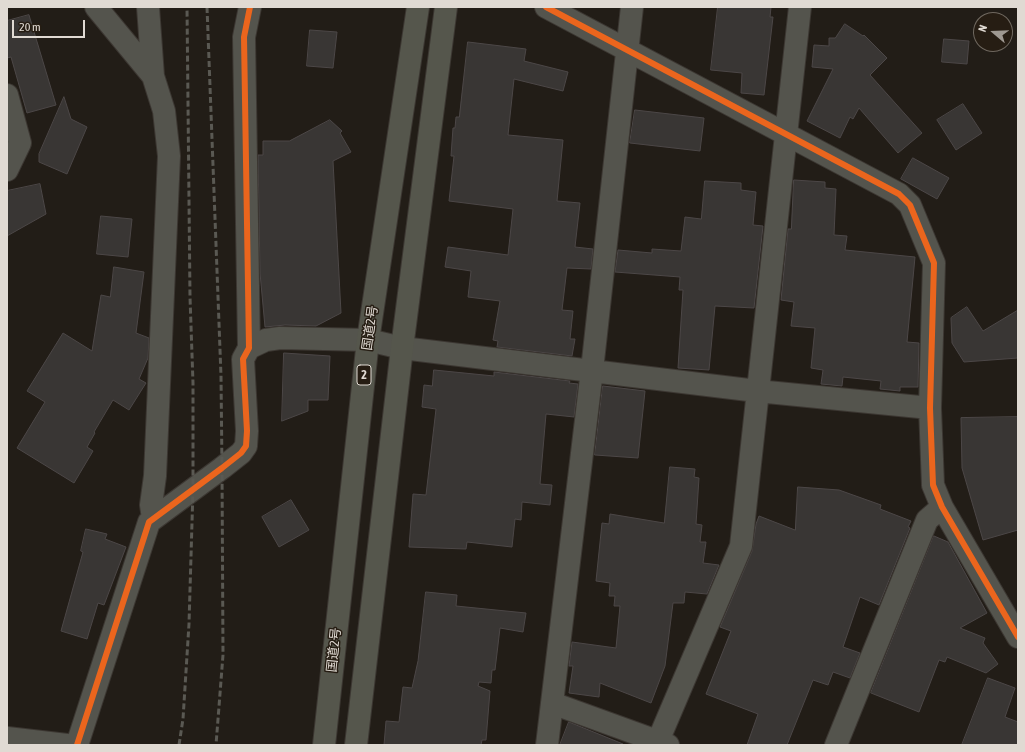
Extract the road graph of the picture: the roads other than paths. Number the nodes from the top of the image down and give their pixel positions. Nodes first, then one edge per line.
1 (96, 7) edge
2 (148, 7) edge
3 (250, 7) edge
4 (418, 7) edge
5 (446, 7) edge
6 (546, 7) edge
7 (632, 7) edge
8 (800, 7) edge
9 (627, 52) junction
10 (153, 76) junction
11 (7, 95) edge
12 (788, 134) junction
13 (7, 170) edge
14 (368, 340) junction
15 (249, 348) junction
16 (402, 348) junction
17 (592, 370) junction
18 (757, 391) junction
19 (930, 408) junction
20 (942, 507) junction
21 (152, 518) junction
22 (1018, 637) edge
23 (552, 703) junction
24 (7, 738) edge
25 (663, 743) edge
26 (67, 745) edge
27 (77, 745) edge
28 (324, 745) edge
29 (356, 745) edge
30 (547, 745) edge
31 (836, 745) edge

1 - 10 street
2 - 10 street
3 - 15 street
4 - 14 highway, 国道2号 / 2
5 - 16 highway
6 - 9 street
7 - 9 street
8 - 12 street
9 - 12 street
9 - 17 street
10 - 21 street
11 - 13 street
12 - 18 street
12 - 19 street
14 - 15 street
14 - 16 street
14 - 28 highway, 国道2号 / 2
15 - 21 street
16 - 17 street
16 - 29 highway
17 - 18 street
17 - 23 street
18 - 19 street
18 - 25 street
19 - 20 street
20 - 22 street
20 - 31 street
21 - 27 street
23 - 25 street
23 - 30 street
24 - 26 street

